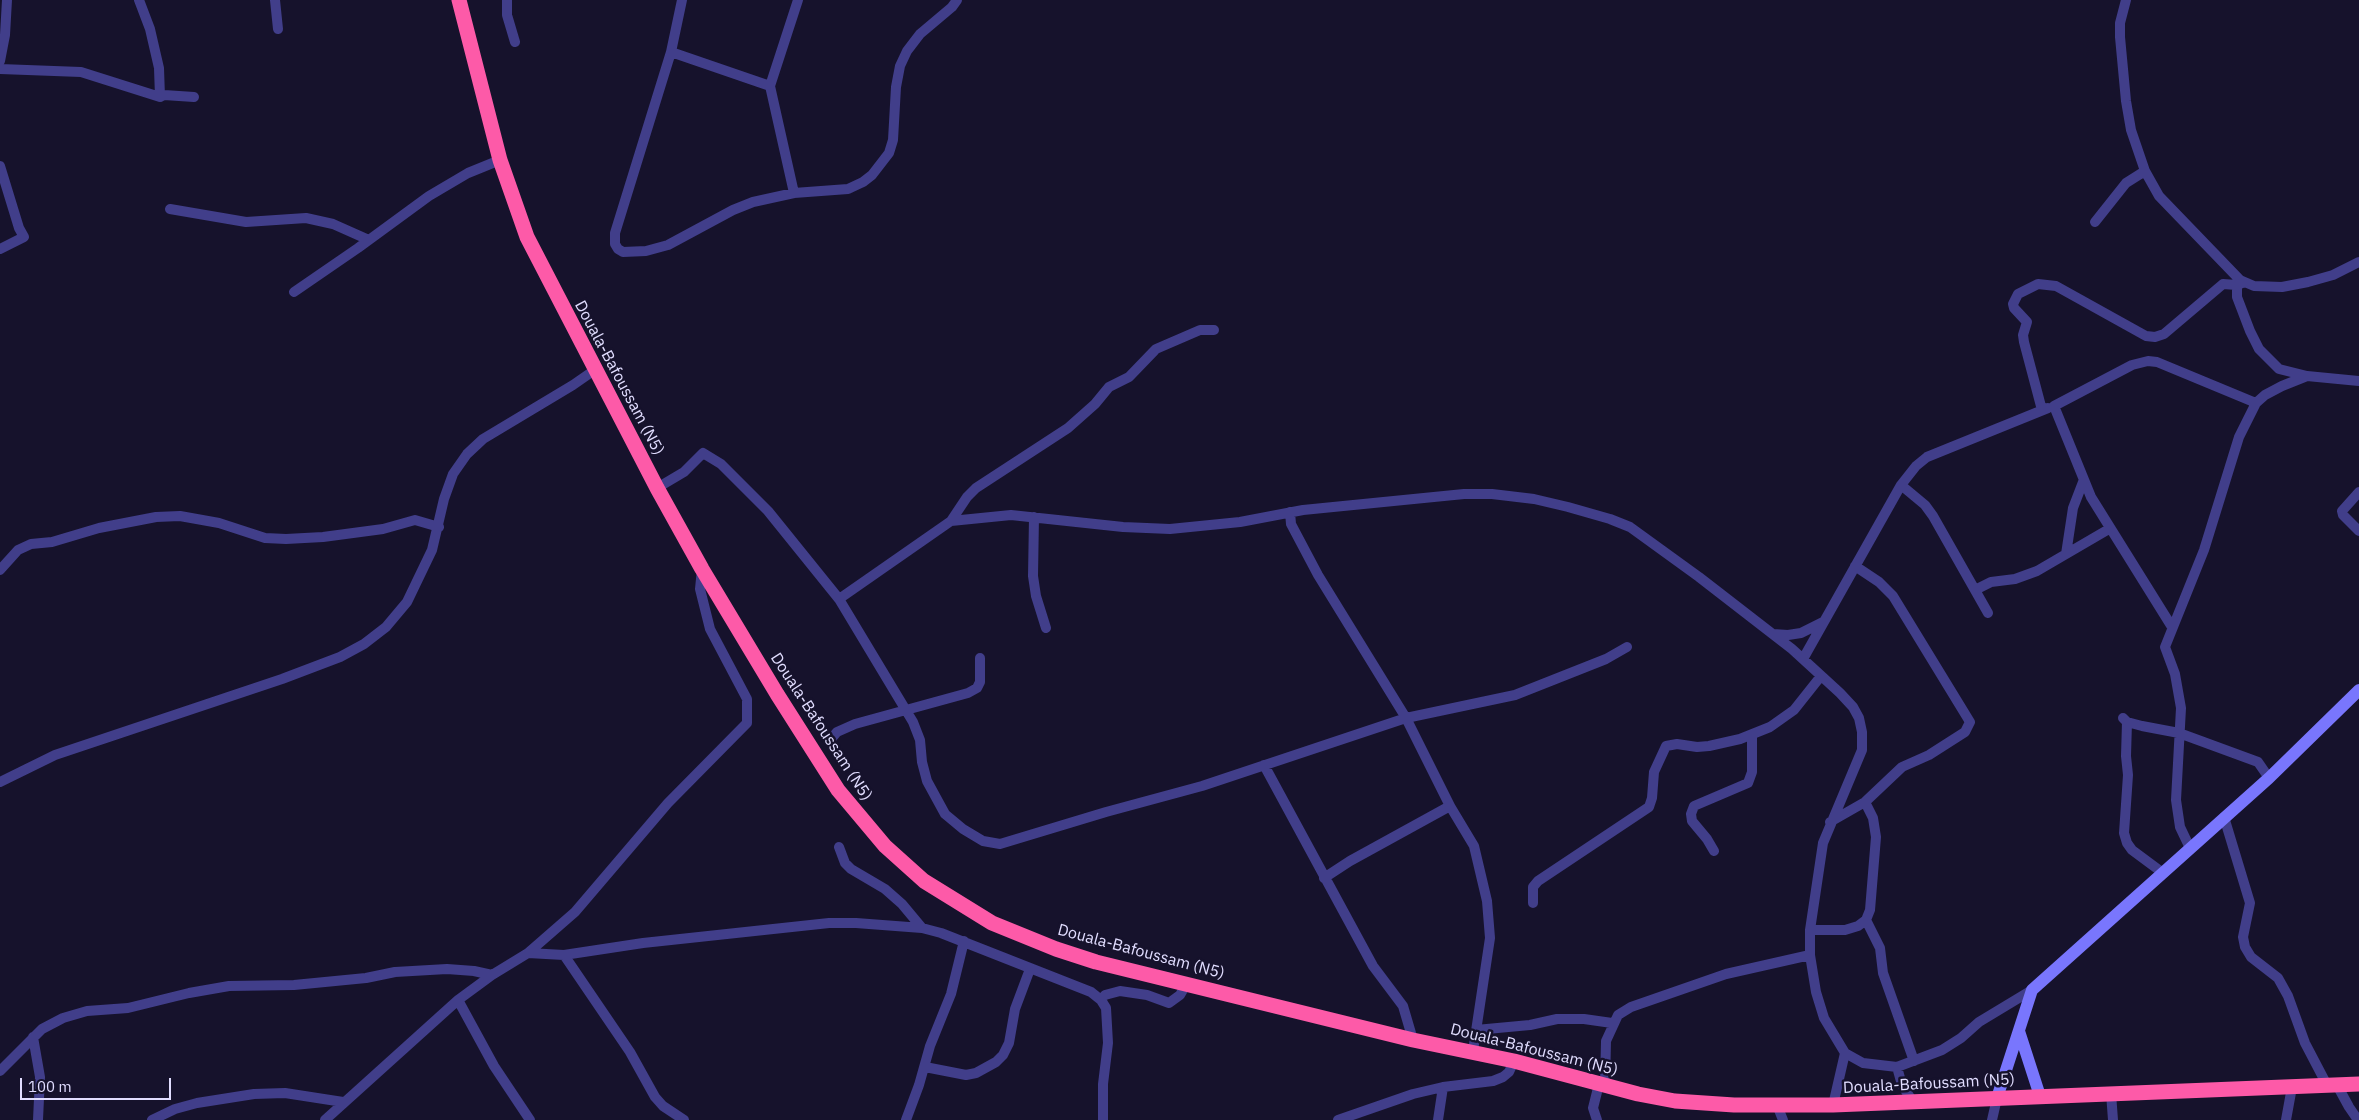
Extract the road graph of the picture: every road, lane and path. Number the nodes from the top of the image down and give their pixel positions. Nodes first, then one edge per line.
1 (7, 0) edge
2 (140, 0) edge
3 (275, 0) edge
4 (459, 0) edge
5 (507, 0) edge
6 (682, 0) edge
7 (798, 0) edge
8 (957, 0) edge
9 (2126, 0) edge
10 (278, 29) dead end
11 (515, 42) dead end
12 (671, 52) junction
13 (0, 61) edge
14 (0, 68) edge
15 (770, 86) junction
16 (160, 97) junction
17 (194, 97) dead end
18 (500, 160) junction
19 (0, 166) edge
20 (2145, 171) junction
21 (794, 193) junction
22 (170, 209) dead end
23 (2094, 222) dead end
24 (369, 240) junction
25 (0, 249) edge
26 (2359, 262) edge
27 (2241, 284) junction
28 (294, 292) dead end
29 (1214, 330) dead end
30 (596, 369) junction
31 (2308, 376) junction
32 (2359, 381) edge
33 (2256, 403) junction
34 (2054, 406) junction
35 (2042, 410) junction
36 (2083, 482) junction
37 (1901, 485) junction
38 (657, 488) junction
39 (2359, 492) edge
40 (1290, 512) junction
41 (1034, 517) junction
42 (951, 521) junction
43 (439, 527) junction
44 (2109, 529) junction
45 (2359, 531) edge
46 (2066, 554) junction
47 (1856, 566) junction
48 (0, 570) edge
49 (702, 570) junction
50 (1975, 590) junction
51 (839, 599) junction
52 (1988, 613) dead end
53 (1823, 622) junction
54 (2172, 626) junction
55 (1046, 628) dead end
56 (1772, 634) junction
57 (1627, 647) dead end
58 (980, 658) dead end
59 (1803, 659) junction
60 (1821, 676) junction
61 (2359, 690) edge
62 (906, 710) junction
63 (1406, 718) junction
64 (2179, 733) junction
65 (1752, 735) junction
66 (831, 739) dead end
67 (1264, 765) junction
68 (2269, 778) junction
69 (0, 782) edge
70 (1865, 802) junction
71 (1450, 806) junction
72 (2224, 818) junction
73 (1830, 822) junction
74 (839, 847) dead end
75 (2190, 848) junction
76 (1714, 851) dead end
77 (2162, 873) junction
78 (1324, 878) junction
79 (1533, 903) dead end
80 (1866, 920) junction
81 (922, 928) junction
82 (1810, 930) junction
83 (964, 941) junction
84 (528, 954) junction
85 (564, 955) junction
86 (1810, 955) junction
87 (1030, 969) junction
88 (492, 975) junction
89 (1188, 983) junction
90 (2032, 990) junction
91 (458, 1000) junction
92 (1101, 1000) junction
93 (1612, 1023) junction
94 (1476, 1030) junction
95 (2019, 1031) junction
96 (33, 1037) junction
97 (1413, 1040) junction
98 (1473, 1051) junction
99 (1845, 1053) junction
100 (1514, 1061) junction
101 (1914, 1061) junction
102 (925, 1067) junction
103 (1897, 1067) junction
104 (0, 1071) edge
105 (2359, 1084) edge
106 (1602, 1085) junction
107 (2332, 1085) junction
108 (1443, 1087) junction
109 (2292, 1087) junction
110 (2111, 1093) junction
111 (2040, 1096) junction
112 (1997, 1098) junction
113 (343, 1102) junction
114 (1912, 1102) junction
115 (1778, 1105) junction
116 (1833, 1105) junction
117 (38, 1120) edge
118 (152, 1120) edge
119 (325, 1120) edge
120 (530, 1120) edge
121 (684, 1120) edge
122 (906, 1120) edge
123 (1103, 1120) edge
124 (1338, 1120) edge
125 (1438, 1120) edge
126 (1596, 1120) edge
127 (1783, 1120) edge
128 (1992, 1120) edge
129 (2113, 1120) edge
130 (2286, 1120) edge
131 (2358, 1120) edge

1 - 13 street
2 - 16 street
3 - 10 street
4 - 18 highway, Douala-Bafoussam (N5)
5 - 11 street
6 - 12 street
7 - 15 street
8 - 21 street
9 - 20 street
12 - 15 street
12 - 21 street
14 - 16 street
15 - 21 street
16 - 17 street
18 - 24 street
18 - 30 highway, Douala-Bafoussam (N5)
19 - 25 street
20 - 23 street
20 - 27 street
22 - 24 street
24 - 28 street
26 - 27 street
27 - 31 street
27 - 35 street
29 - 42 street
30 - 38 highway, Douala-Bafoussam (N5)
30 - 43 street
31 - 32 street
31 - 33 street
33 - 34 street
33 - 54 street
34 - 35 street
34 - 36 street
35 - 37 street
36 - 44 street
36 - 46 street
37 - 47 street
37 - 50 street
38 - 49 highway, Douala-Bafoussam (N5)
38 - 51 street
39 - 45 street
40 - 41 street
40 - 56 street
40 - 63 street
41 - 42 street
41 - 55 street
42 - 51 street
43 - 48 street
43 - 69 street
44 - 46 street
44 - 54 street
46 - 50 street
47 - 53 street
47 - 70 street
49 - 84 street
49 - 89 highway, Douala-Bafoussam (N5)
50 - 52 street
51 - 62 street
53 - 56 street
53 - 59 street
54 - 64 street
56 - 59 street
57 - 63 street
58 - 62 street
59 - 60 street
60 - 65 street
60 - 73 street
61 - 68 street
62 - 66 street
62 - 67 street
63 - 67 street
63 - 71 street
64 - 68 street
64 - 75 street
64 - 77 street
65 - 76 street
65 - 79 street
67 - 78 street
68 - 72 street
70 - 73 street
70 - 80 street
71 - 78 street
71 - 94 street
72 - 75 street
72 - 107 street
73 - 82 street
74 - 81 street
75 - 77 street
77 - 90 street
78 - 97 street
80 - 82 street
80 - 101 street
81 - 83 street
81 - 85 street
82 - 86 street
83 - 87 street
83 - 102 street
84 - 85 street
84 - 88 street
85 - 121 street
86 - 93 street
86 - 99 street
87 - 92 street
87 - 102 street
88 - 91 street
88 - 96 street
89 - 92 street
89 - 97 highway, Douala-Bafoussam (N5)
90 - 95 street
90 - 101 street
91 - 113 street
91 - 120 street
92 - 123 street
93 - 94 street
93 - 106 street
94 - 98 street
95 - 111 street
95 - 112 street
96 - 104 street
96 - 117 street
97 - 98 highway, Douala-Bafoussam (N5)
98 - 100 highway, Douala-Bafoussam (N5)
99 - 103 street
99 - 116 street
100 - 106 highway, Douala-Bafoussam (N5)
100 - 108 street
101 - 103 street
102 - 122 street
103 - 114 street
105 - 107 highway, Douala-Bafoussam (N5)
106 - 115 highway, Douala-Bafoussam (N5)
106 - 126 street
107 - 109 highway, Douala-Bafoussam (N5)
107 - 131 street
108 - 124 street
108 - 125 street
109 - 110 highway, Douala-Bafoussam (N5)
109 - 130 street
110 - 111 highway, Douala-Bafoussam (N5)
110 - 129 street
111 - 112 highway, Douala-Bafoussam (N5)
112 - 114 highway, Douala-Bafoussam (N5)
112 - 128 street
113 - 118 street
113 - 119 street
114 - 116 highway, Douala-Bafoussam (N5)
115 - 116 highway, Douala-Bafoussam (N5)
115 - 127 street

